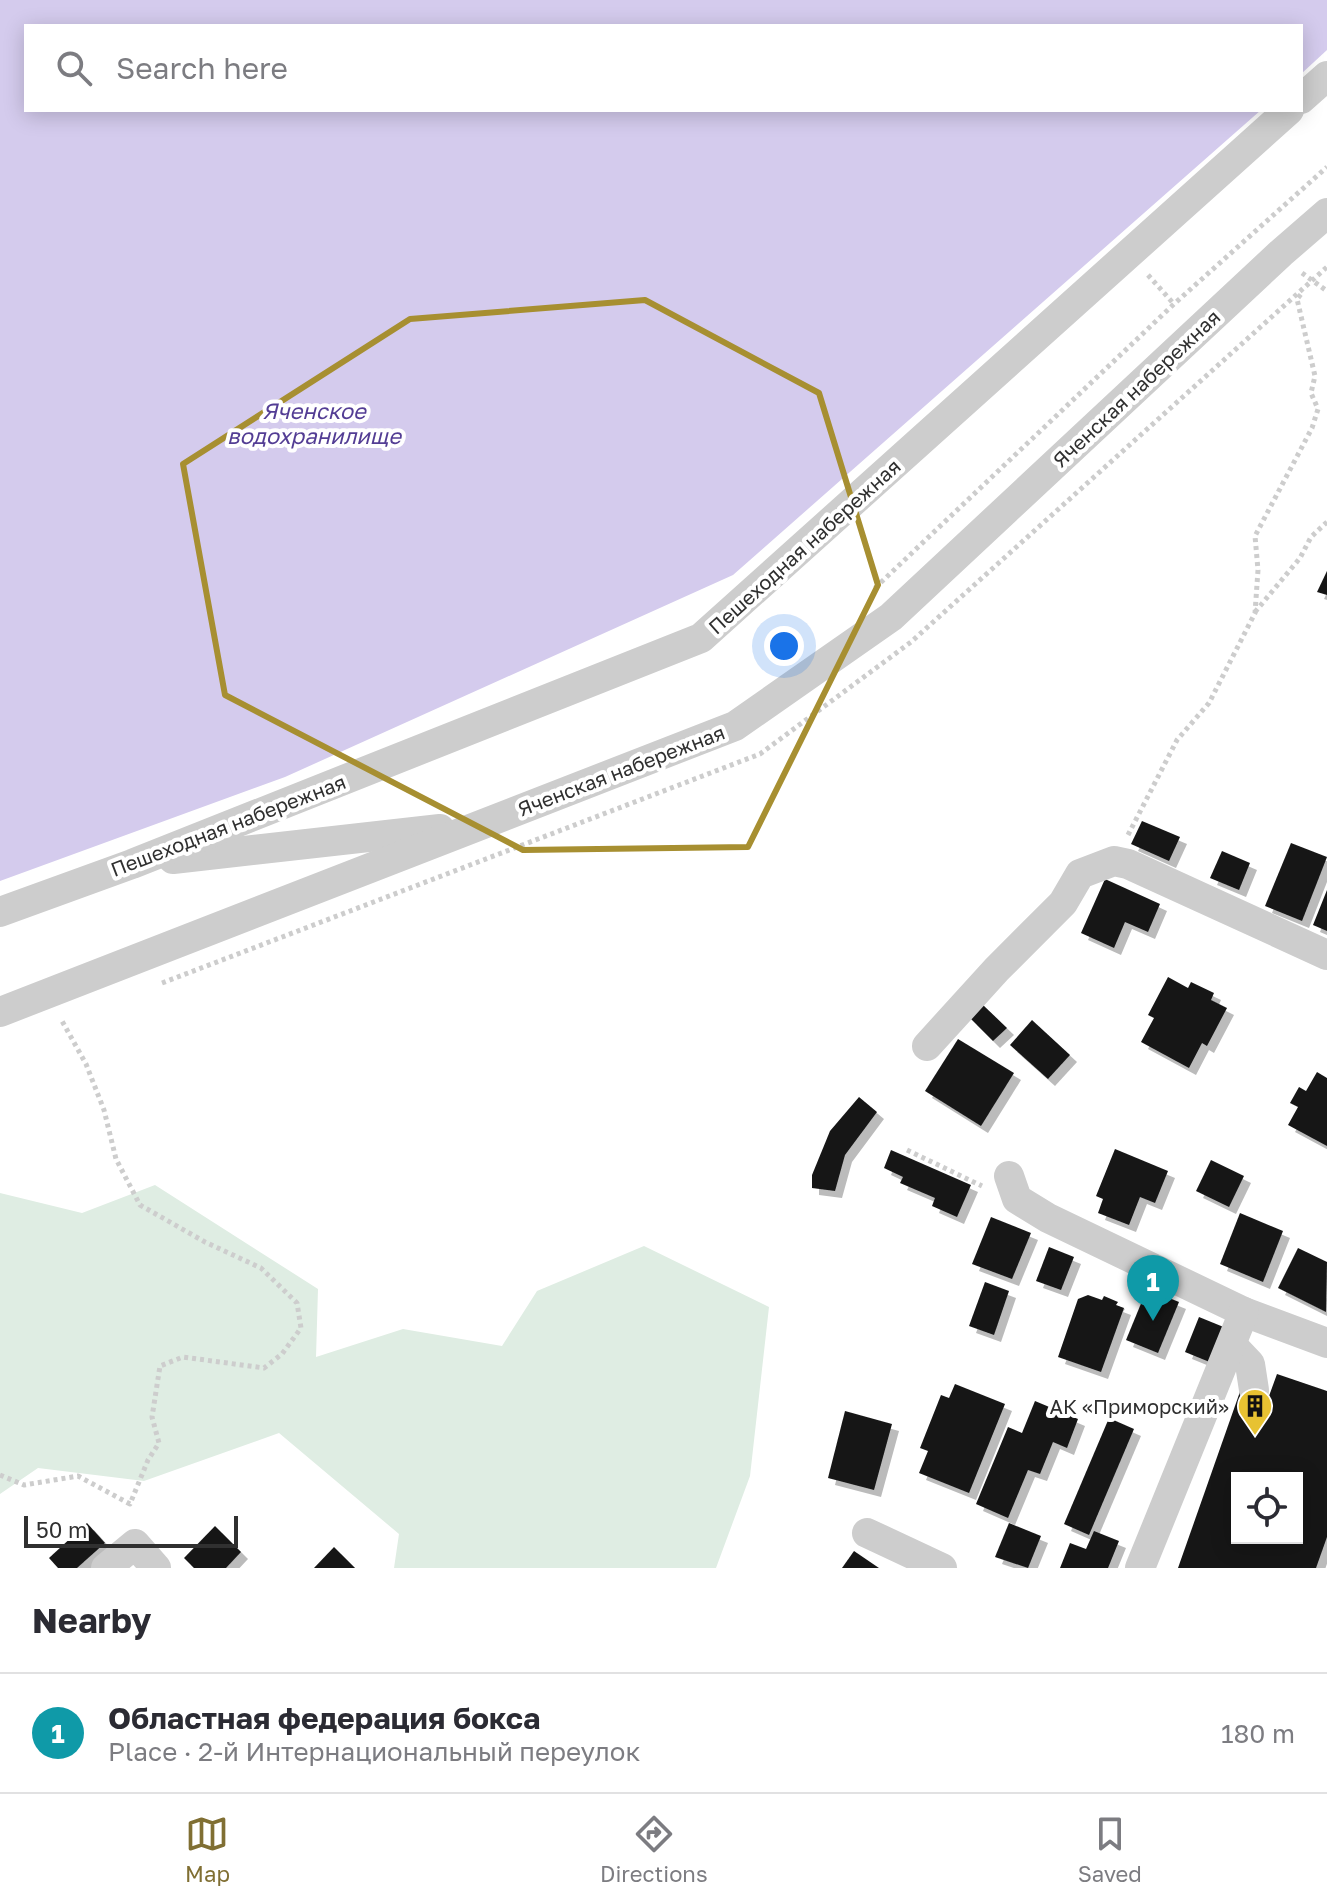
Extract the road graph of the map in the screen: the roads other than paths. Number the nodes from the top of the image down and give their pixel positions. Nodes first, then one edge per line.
1 (1327, 76) edge
2 (1303, 97) edge
3 (1287, 112) edge
4 (1327, 213) edge
5 (483, 824) junction
6 (132, 864) junction
7 (0, 912) edge
8 (1327, 955) edge
9 (0, 1012) edge
10 (927, 1046) dead end
11 (1013, 1188) road end
12 (1244, 1312) junction
13 (1327, 1343) edge
14 (1232, 1345) junction
15 (1254, 1390) dead end
16 (867, 1533) dead end
17 (106, 1568) edge
18 (156, 1568) edge
19 (942, 1568) edge
20 (1140, 1568) edge

1 - 2 street
3 - 6 street, Пешеходная набережная
4 - 5 street, Яченская набережная
5 - 6 street
5 - 9 street, Яченская набережная
6 - 7 street, Пешеходная набережная
8 - 10 street
11 - 12 street
12 - 13 street
12 - 14 street
14 - 15 street
14 - 20 street
16 - 19 street
17 - 18 street

